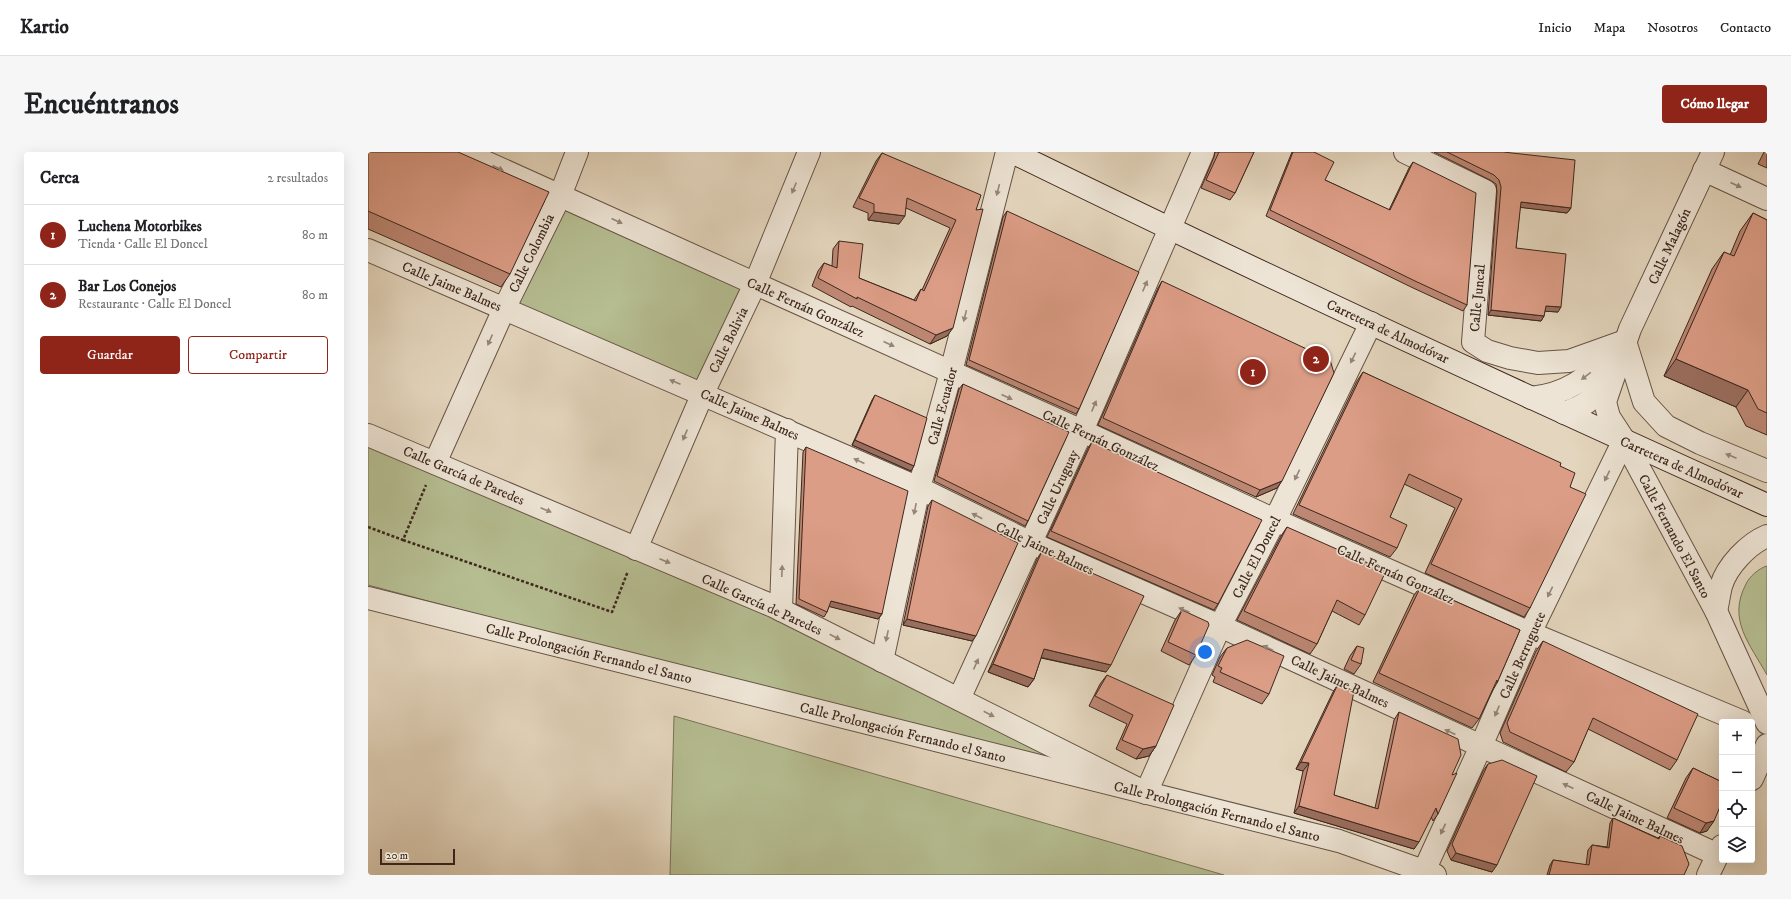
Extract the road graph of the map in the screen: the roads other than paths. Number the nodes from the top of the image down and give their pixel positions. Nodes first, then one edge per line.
1 (463, 152) edge
2 (577, 152) edge
3 (809, 152) edge
4 (1007, 152) edge
5 (1012, 152) edge
6 (1203, 152) edge
7 (1404, 152) edge
8 (1709, 161) edge
9 (560, 196) junction
10 (1767, 199) edge
11 (1170, 230) junction
12 (368, 250) edge
13 (755, 284) junction
14 (504, 309) junction
15 (1370, 323) junction
16 (1625, 341) junction
17 (951, 372) junction
18 (702, 393) junction
19 (1531, 398) junction
20 (1564, 413) junction
21 (787, 430) junction
22 (1082, 431) junction
23 (368, 435) edge
24 (1624, 440) junction
25 (435, 463) junction
26 (1767, 471) edge
27 (919, 488) junction
28 (1767, 504) edge
29 (1275, 520) junction
30 (1767, 536) edge
31 (1031, 544) junction
32 (636, 549) junction
33 (368, 598) edge
34 (781, 610) junction
35 (1716, 611) junction
36 (1220, 626) junction
37 (1530, 633) junction
38 (882, 660) junction
39 (960, 699) junction
40 (1736, 719) edge
41 (1767, 723) edge
42 (1755, 727) edge
43 (1767, 732) edge
44 (1482, 746) junction
45 (1767, 746) edge
46 (1755, 772) edge
47 (1146, 793) junction
48 (1719, 851) edge
49 (1719, 853) edge
50 (1430, 873) edge
51 (1708, 875) edge

1 -> 9 street, Calle Fernán González
2 - 9 street, Calle Colombia
3 -> 13 street, Calle Bolivia
4 -> 17 street, Calle Ecuador
5 - 11 street, Carretera de Almodóvar
6 - 11 street, Calle Uruguay
7 - 16 street, Calle Juncal
8 -> 10 street
8 - 16 street, Calle Malagón
9 -> 13 street, Calle Fernán González
9 - 14 street, Calle Colombia
11 - 15 street, Carretera de Almodóvar
22 -> 11 street, Calle Uruguay
12 - 14 street, Calle Jaime Balmes
13 -> 17 street, Calle Fernán González
13 - 18 street, Calle Bolivia
18 -> 14 street, Calle Jaime Balmes
14 -> 25 street, Calle Colombia
15 - 19 street, Carretera de Almodóvar
15 -> 29 street, Calle El Doncel
16 -> 19 street, Calle Malagón
16 - 20 street, Calle Malagón
16 - 24 street, Calle Malagón
26 -> 16 street
17 -> 22 street, Calle Fernán González
17 - 27 street, Calle Ecuador
18 - 21 street, Calle Jaime Balmes
18 -> 32 street, Calle Bolivia
19 - 20 street, Carretera de Almodóvar
20 - 24 street, Carretera de Almodóvar
27 -> 21 street, Calle Jaime Balmes
34 -> 21 street
22 - 29 street, Calle Fernán González
22 - 31 street, Calle Uruguay
23 - 25 street, Calle García de Paredes
24 - 28 street, Carretera de Almodóvar
24 - 35 street, Calle Fernando El Santo
24 -> 37 street, Calle Berruguete
25 -> 32 street, Calle García de Paredes
31 -> 27 street, Calle Jaime Balmes
27 -> 38 street, Calle Ecuador
29 - 36 street, Calle El Doncel
29 - 37 street, Calle Fernán González
30 - 35 street, Calle Fernando El Santo
36 -> 31 street, Calle Jaime Balmes
39 -> 31 street, Calle Uruguay
32 -> 34 street, Calle García de Paredes
33 - 47 street, Calle Prolongación Fernando el Santo
34 -> 38 street, Calle García de Paredes
35 - 41 street, Calle Fernando El Santo
44 -> 36 street, Calle Jaime Balmes
36 - 47 street, Calle El Doncel
37 - 40 street, Calle Fernán González
37 -> 44 street, Calle Berruguete
38 - 39 street, Calle García de Paredes
39 -> 47 street, Calle García de Paredes
42 - 43 street
48 -> 44 street, Calle Jaime Balmes
44 -> 50 street, Calle Berruguete
45 - 46 street
47 - 50 street, Calle Prolongación Fernando el Santo
49 - 51 street

